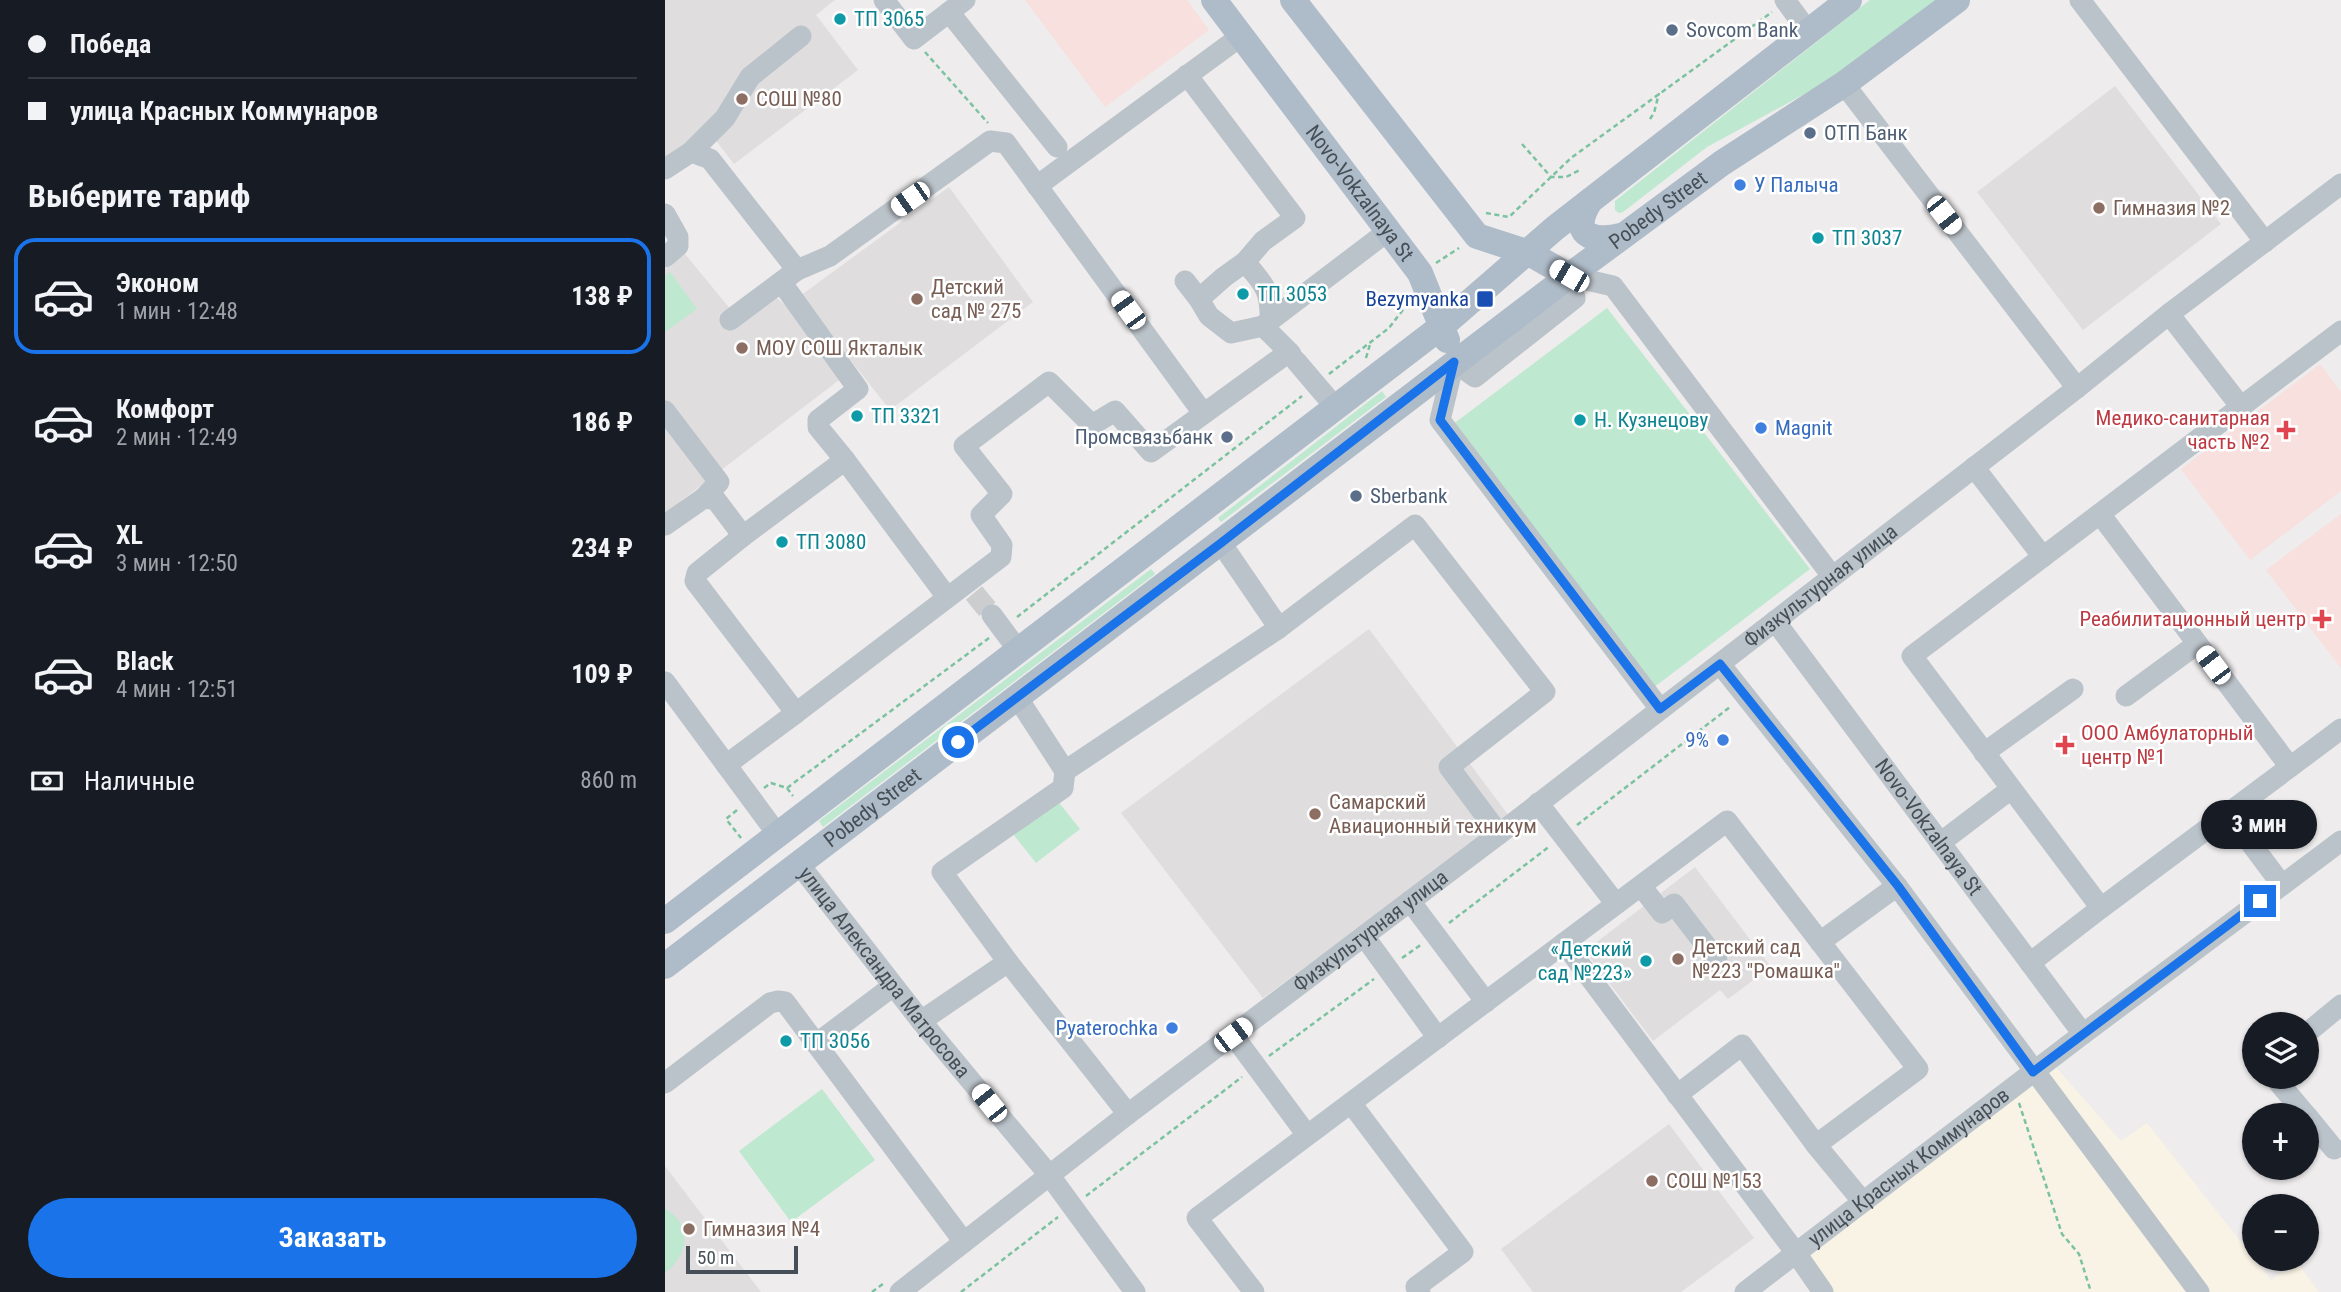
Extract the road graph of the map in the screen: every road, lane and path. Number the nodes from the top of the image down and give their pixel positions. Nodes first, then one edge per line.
1 (884, 0) edge
2 (1214, 0) edge
3 (1293, 0) edge
4 (1849, 0) edge
5 (1957, 0) edge
6 (2080, 0) edge
7 (1786, 1) edge
8 (957, 6) edge
9 (1807, 30) junction
10 (801, 36) dead end
11 (1241, 36) junction
12 (914, 39) junction
13 (1187, 75) junction
14 (1844, 85) junction
15 (1659, 93) junction
16 (1650, 119) dead end
17 (1006, 143) junction
18 (1522, 144) dead end
19 (1057, 147) dead end
20 (691, 152) junction
21 (665, 169) edge
22 (1580, 170) dead end
23 (1551, 177) junction
24 (2341, 184) edge
25 (1037, 186) junction
26 (1590, 201) junction
27 (665, 214) edge
28 (1503, 216) junction
29 (1479, 224) junction
30 (1388, 231) junction
31 (1622, 236) junction
32 (2265, 242) junction
33 (1529, 253) junction
34 (665, 257) edge
35 (1245, 262) junction
36 (1420, 273) junction
37 (1569, 276) junction
38 (790, 277) junction
39 (1185, 281) dead end
40 (1199, 299) junction
41 (2169, 314) junction
42 (730, 320) dead end
43 (1267, 323) junction
44 (1442, 326) junction
45 (2341, 331) edge
46 (1371, 341) junction
47 (1292, 356) junction
48 (1454, 362) junction
49 (1364, 364) dead end
50 (1316, 384) junction
51 (2077, 388) junction
52 (2241, 407) junction
53 (1336, 408) junction
54 (665, 411) edge
55 (1203, 413) junction
56 (845, 460) junction
57 (1974, 467) junction
58 (704, 498) junction
59 (1197, 514) junction
60 (2100, 514) junction
61 (665, 525) edge
62 (743, 537) junction
63 (1220, 543) junction
64 (1145, 553) junction
65 (2043, 557) junction
66 (1832, 576) junction
67 (1169, 582) junction
68 (947, 597) junction
69 (1775, 621) junction
70 (1279, 628) junction
71 (1004, 631) junction
72 (2197, 644) junction
73 (1720, 664) junction
74 (665, 682) edge
75 (2073, 689) dead end
76 (1745, 695) junction
77 (2126, 696) dead end
78 (1017, 697) junction
79 (1660, 709) junction
80 (796, 713) junction
81 (2341, 729) edge
82 (1984, 753) junction
83 (726, 765) junction
84 (2290, 767) junction
85 (1065, 771) junction
86 (2011, 789) junction
87 (751, 798) junction
88 (1538, 803) junction
89 (2228, 813) junction
90 (1499, 834) junction
91 (778, 835) junction
92 (1563, 835) junction
93 (2341, 841) edge
94 (1940, 843) junction
95 (799, 864) junction
96 (2282, 885) junction
97 (1641, 886) junction
98 (1898, 886) junction
99 (1410, 901) junction
100 (1616, 904) junction
101 (2101, 908) junction
102 (665, 921) edge
103 (1435, 934) junction
104 (1364, 936) junction
105 (1564, 943) junction
106 (1820, 943) junction
107 (1717, 960) dead end
108 (1008, 962) junction
109 (2030, 963) junction
110 (665, 966) edge
111 (1387, 969) junction
112 (893, 986) junction
113 (1486, 1002) junction
114 (2341, 1005) edge
115 (921, 1021) junction
116 (2319, 1023) edge
117 (2083, 1034) junction
118 (1233, 1035) junction
119 (1438, 1038) junction
120 (816, 1044) junction
121 (1256, 1066) junction
122 (2033, 1072) junction
123 (665, 1083) edge
124 (2013, 1087) junction
125 (2284, 1089) edge
126 (1677, 1095) junction
127 (1351, 1103) junction
128 (2296, 1103) edge
129 (1128, 1114) junction
130 (2319, 1131) edge
131 (1307, 1135) junction
132 (1817, 1145) junction
133 (2334, 1149) dead end
134 (1050, 1176) junction
135 (1863, 1202) junction
136 (1072, 1207) junction
137 (964, 1242) junction
138 (1796, 1253) junction
139 (900, 1292) edge
140 (961, 1292) edge
141 (1135, 1292) edge
142 (1254, 1292) edge
143 (1420, 1292) edge
144 (1745, 1292) edge
145 (1823, 1292) edge
146 (2091, 1292) edge
147 (2199, 1292) edge

1 - 12 street
2 - 11 main road, Novo-Vokzalnaya St
3 - 29 main road
4 - 9 main road, Pobedy Street
5 - 14 main road, Pobedy Street
6 - 32 street
7 - 9 street
7 - 15 path
8 - 12 street
8 - 19 street
9 - 26 main road, Pobedy Street
10 - 20 street
11 - 13 street
11 - 30 main road, Novo-Vokzalnaya St
12 - 17 path
13 - 25 street
13 - 35 street
14 - 31 main road, Pobedy Street
14 - 51 street
15 - 16 path
15 - 23 path
17 - 25 street
17 - 38 street
18 - 23 path
20 - 21 street
20 - 38 street
22 - 23 path
23 - 28 path
24 - 32 street, Физкультурная улица
25 - 55 street
26 - 31 main road
26 - 33 main road, Pobedy Street
27 - 34 street
28 - 29 path
28 - 29 path
29 - 33 main road
29 - 36 path
30 - 36 main road, Novo-Vokzalnaya St
30 - 43 street
31 - 37 main road, Pobedy Street
32 - 41 street, Физкультурная улица
33 - 37 main road
33 - 44 main road, Pobedy Street
35 - 40 street
35 - 43 street
36 - 44 main road, Novo-Vokzalnaya St
36 - 46 path
37 - 48 main road, Pobedy Street
37 - 66 street
38 - 42 street
38 - 56 street
39 - 40 street
40 - 43 street
41 - 51 street, Физкультурная улица
41 - 52 street
43 - 47 street
44 - 48 main road, Novo-Vokzalnaya St
44 - 53 main road, Pobedy Street
45 - 52 street
46 - 49 path
46 - 50 path
47 - 50 street
47 - 55 street
48 - 63 main road, Pobedy Street
48 - 79 street
50 - 53 street
50 - 71 path
51 - 57 street, Физкультурная улица
52 - 60 street
53 - 59 main road, Pobedy Street
54 - 58 street
55 - 68 street
56 - 62 street
56 - 68 street
57 - 65 street
57 - 66 street, Физкультурная улица
58 - 61 street
58 - 62 street
59 - 63 main road
59 - 64 main road, Pobedy Street
60 - 65 street
60 - 72 street
62 - 80 street
63 - 67 main road, Pobedy Street
63 - 70 street
64 - 67 main road
64 - 71 main road, Pobedy Street
65 - 82 street
66 - 69 street, Физкультурная улица
67 - 78 main road, Pobedy Street
68 - 80 street
69 - 73 street, Физкультурная улица
69 - 94 street, Novo-Vokzalnaya St
70 - 85 street
70 - 90 street
71 - 87 path
71 - 91 main road, Pobedy Street
72 - 77 street
72 - 84 street
73 - 76 street
73 - 79 street, Физкультурная улица
74 - 83 street, улица Александра Матросова
75 - 82 street
76 - 92 path
76 - 98 street
78 - 85 street
78 - 95 main road, Pobedy Street
79 - 88 street, Физкультурная улица
80 - 83 street
81 - 84 street
82 - 86 street
83 - 87 street, улица Александра Матросова
84 - 89 street
85 - 108 street
86 - 94 street
86 - 101 street
87 - 91 street, улица Александра Матросова
88 - 90 street, Физкультурная улица
88 - 92 street
89 - 96 street
89 - 101 street
90 - 99 street, Физкультурная улица
91 - 95 main road, улица Александра Матросова
91 - 102 main road, Pobedy Street
92 - 100 street
92 - 103 path
93 - 96 street, улица Красных Коммунаров
94 - 109 street, Novo-Vokzalnaya St
95 - 110 main road, Pobedy Street
95 - 112 street, улица Александра Матросова
96 - 117 street, улица Красных Коммунаров
97 - 100 street
97 - 106 street
97 - 107 street
98 - 106 street
98 - 122 street
99 - 103 street
99 - 104 street, Физкультурная улица
100 - 105 street
101 - 109 street
103 - 111 path
103 - 113 street
104 - 111 street
104 - 118 street, Физкультурная улица
105 - 113 street
105 - 126 street
106 - 132 street
108 - 115 street
108 - 129 street
109 - 117 street, Novo-Vokzalnaya St
111 - 119 street
111 - 121 path
112 - 115 street, улица Александра Матросова
112 - 120 street
113 - 119 street
114 - 116 street
115 - 134 street, улица Александра Матросова
117 - 122 street, улица Красных Коммунаров
118 - 121 street
118 - 129 street, Физкультурная улица
119 - 127 street
120 - 123 street
120 - 137 street
121 - 131 street
121 - 136 path
122 - 124 street, улица Красных Коммунаров
122 - 147 street
124 - 135 street, улица Красных Коммунаров
124 - 146 path
125 - 128 street
126 - 132 street
126 - 138 street
127 - 131 street
127 - 143 street
129 - 134 street, Физкультурная улица
130 - 133 street
131 - 142 street
132 - 135 street
134 - 136 street, улица Александра Матросова
134 - 137 street, Физкультурная улица
135 - 138 street, улица Красных Коммунаров
136 - 140 path
136 - 141 street, улица Александра Матросова
137 - 139 street, Физкультурная улица
138 - 144 street, улица Красных Коммунаров
138 - 145 street

